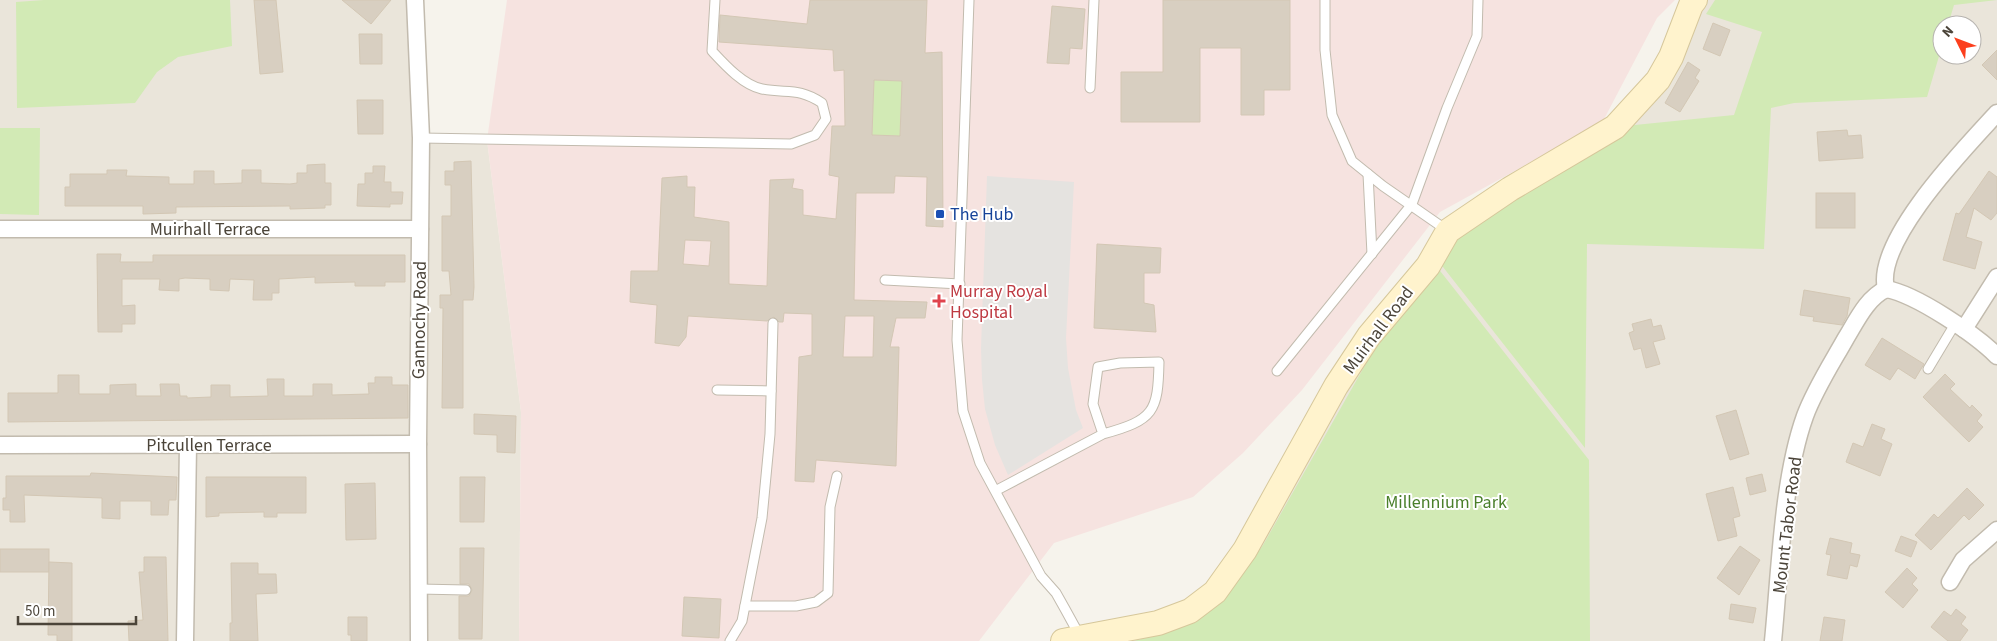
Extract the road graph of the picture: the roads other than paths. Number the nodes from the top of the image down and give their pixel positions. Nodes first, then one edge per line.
1 (415, 0) edge
2 (715, 0) edge
3 (969, 0) edge
4 (1094, 0) edge
5 (1325, 0) edge
6 (1478, 0) edge
7 (1694, 0) edge
8 (1090, 88) dead end
9 (1997, 114) edge
10 (421, 138) junction
11 (1368, 174) junction
12 (1412, 204) junction
13 (0, 229) edge
14 (420, 229) junction
15 (1448, 231) junction
16 (1372, 254) junction
17 (1997, 277) edge
18 (885, 280) dead end
19 (960, 284) junction
20 (1886, 289) junction
21 (773, 323) dead end
22 (1960, 327) junction
23 (1997, 356) edge
24 (1928, 369) dead end
25 (1277, 371) dead end
26 (718, 390) dead end
27 (771, 391) junction
28 (1103, 434) junction
29 (418, 444) junction
30 (0, 445) edge
31 (188, 445) junction
32 (836, 476) dead end
33 (997, 490) junction
34 (1997, 530) edge
35 (1950, 582) dead end
36 (418, 589) junction
37 (466, 590) dead end
38 (746, 606) junction
39 (1070, 639) edge
40 (185, 641) edge
41 (419, 641) edge
42 (730, 641) edge
43 (1773, 641) edge

1 - 10 street, Gannochy Road
2 - 10 lane
3 - 19 lane
4 - 8 lane
5 - 11 lane
6 - 12 lane
7 - 15 street, Muirhall Road
9 - 20 street
10 - 14 street, Gannochy Road
11 - 12 lane
11 - 16 lane
12 - 15 lane
12 - 16 lane
13 - 14 street, Muirhall Terrace
14 - 29 street, Gannochy Road
15 - 39 street, Muirhall Road
16 - 25 lane
17 - 22 street
18 - 19 lane
19 - 33 lane
20 - 22 street
20 - 43 street, Mount Tabor Road
21 - 27 lane
22 - 23 street
22 - 24 lane
26 - 27 lane
27 - 38 lane
28 - 28 lane
28 - 33 lane
29 - 31 street, Pitcullen Terrace
29 - 36 street, Gannochy Road
30 - 31 street, Pitcullen Terrace
31 - 40 street
32 - 38 lane
33 - 39 lane
34 - 35 street
36 - 37 lane
36 - 41 street, Gannochy Road
38 - 42 lane

